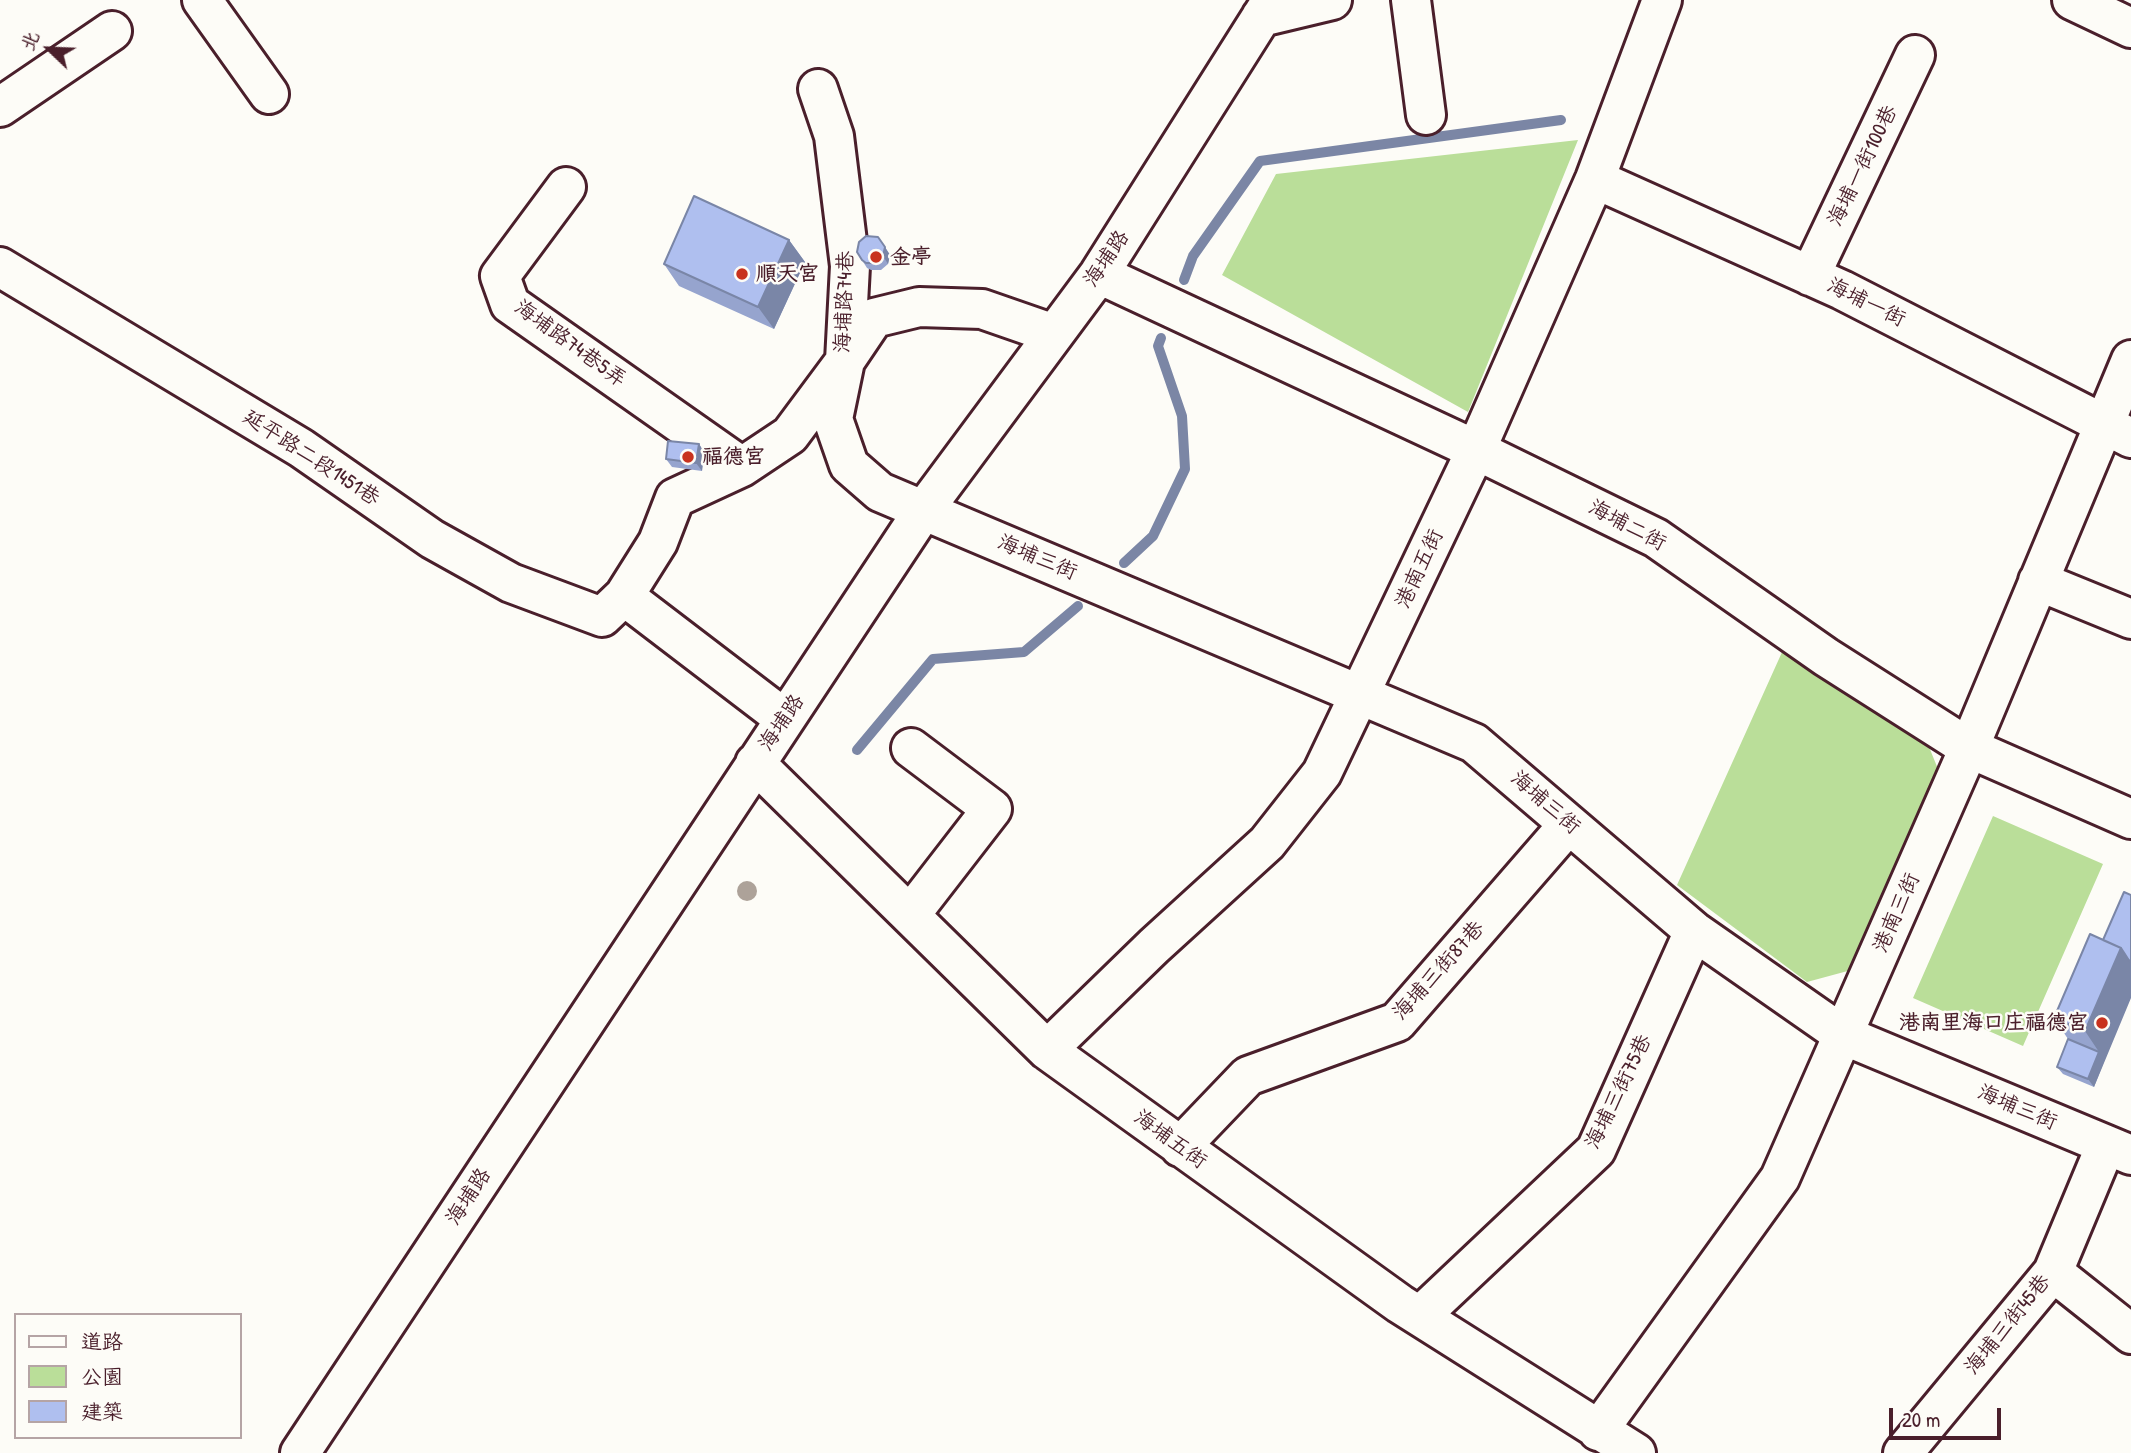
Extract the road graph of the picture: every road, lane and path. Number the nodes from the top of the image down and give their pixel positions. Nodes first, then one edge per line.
1 (202, 0) edge
2 (1332, 0) edge
3 (1411, 0) edge
4 (1662, 0) edge
5 (2072, 0) edge
6 (1266, 9) edge
7 (2131, 28) edge
8 (112, 30) dead end
9 (1915, 55) dead end
10 (818, 89) dead end
11 (268, 94) dead end
12 (0, 107) edge
13 (1426, 115) dead end
14 (1595, 179) junction
15 (566, 187) dead end
16 (0, 267) edge
17 (1099, 274) junction
18 (1810, 275) junction
19 (1054, 334) junction
20 (2131, 360) edge
21 (845, 361) junction
22 (2117, 430) edge
23 (1476, 450) junction
24 (742, 467) junction
25 (923, 510) junction
26 (2038, 581) junction
27 (624, 596) junction
28 (2131, 619) edge
29 (1361, 694) junction
30 (785, 719) junction
31 (911, 748) dead end
32 (1969, 748) junction
33 (755, 763) junction
34 (2131, 818) edge
35 (1569, 824) junction
36 (909, 915) junction
37 (1695, 931) junction
38 (1843, 1035) junction
39 (1047, 1050) junction
40 (1180, 1147) junction
41 (2118, 1150) edge
42 (2053, 1272) junction
43 (1420, 1316) junction
44 (2131, 1334) edge
45 (1598, 1431) junction
46 (300, 1453) edge
47 (1636, 1453) edge
48 (1903, 1453) edge

1 - 11 street
2 - 6 street
3 - 13 street
4 - 14 street, 港南五街
5 - 7 street
6 - 17 street, 海埔路
8 - 12 street
9 - 18 street, 海埔一街100巷
10 - 21 street, 海埔路74巷
14 - 18 street, 海埔一街
14 - 23 street, 港南五街
15 - 24 street, 海埔路74巷5弄
16 - 27 street, 延平路二段1451巷
17 - 19 street, 海埔路
17 - 23 street, 海埔二街
18 - 22 street, 海埔一街
19 - 21 street
19 - 25 street, 海埔路
20 - 22 street, 港南三街
21 - 24 street, 海埔路74巷
21 - 25 street, 海埔三街
22 - 26 street, 港南三街
23 - 29 street, 港南五街
23 - 32 street, 海埔二街
24 - 27 street, 海埔路74巷
25 - 29 street, 海埔三街
25 - 30 street, 海埔路
26 - 28 street
26 - 32 street, 港南三街
27 - 30 street
29 - 35 street, 海埔三街
29 - 39 street, 港南五街
30 - 33 street, 海埔路
31 - 36 street
32 - 34 street, 海埔二街
32 - 38 street, 港南三街
33 - 36 street, 海埔五街
33 - 46 street, 海埔路
35 - 37 street, 海埔三街
35 - 40 street, 海埔三街87巷
36 - 39 street, 海埔五街
37 - 38 street, 海埔三街
37 - 43 street, 海埔三街75巷
38 - 41 street, 海埔三街
38 - 45 street, 港南三街
39 - 40 street, 海埔五街
40 - 43 street, 海埔五街
41 - 42 street, 海埔三街45巷
42 - 44 street
42 - 48 street, 海埔三街45巷
43 - 45 street, 海埔五街
45 - 47 street, 海埔五街

